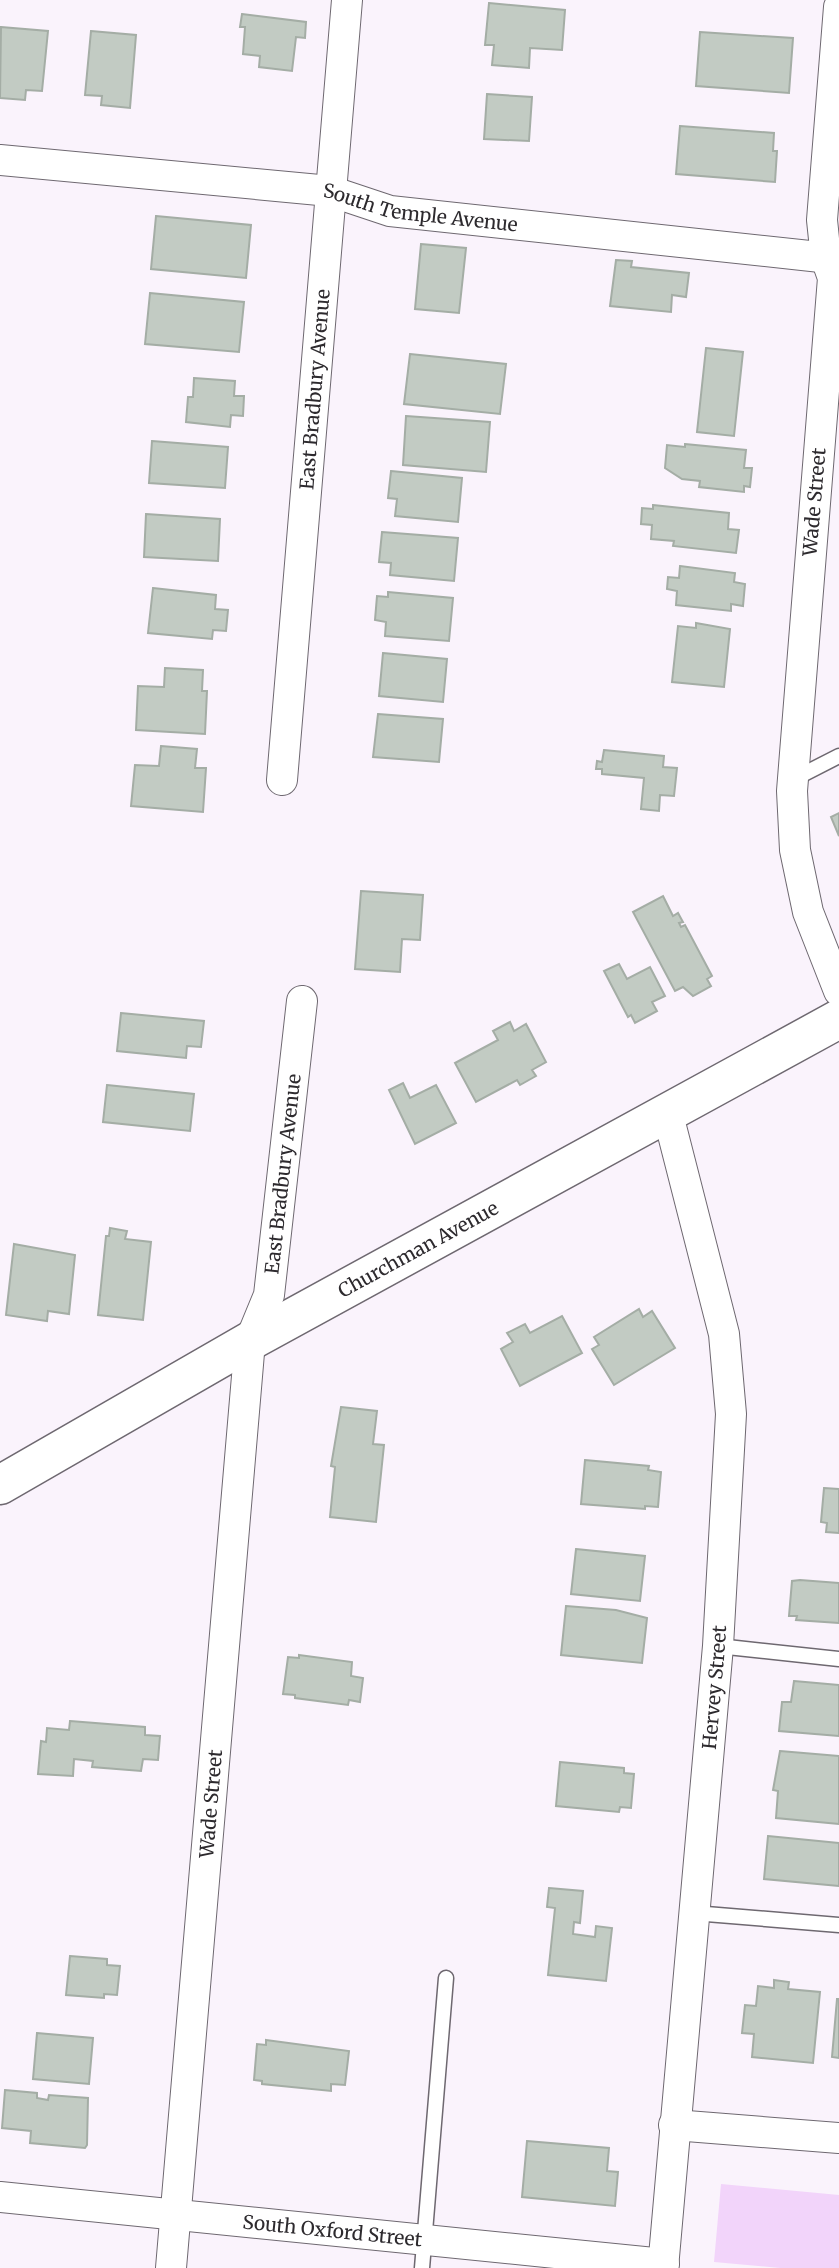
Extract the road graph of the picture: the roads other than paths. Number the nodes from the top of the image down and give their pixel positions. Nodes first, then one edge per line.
1 (347, 0) edge
2 (839, 7) edge
3 (0, 160) edge
4 (330, 191) junction
5 (832, 259) edge
6 (839, 756) edge
7 (282, 780) dead end
8 (792, 780) junction
9 (839, 992) edge
10 (302, 1001) dead end
11 (839, 1019) edge
12 (667, 1111) junction
13 (250, 1341) junction
14 (0, 1485) edge
15 (718, 1646) junction
16 (839, 1659) edge
17 (694, 1913) junction
18 (839, 1925) edge
19 (446, 1978) dead end
20 (674, 2125) junction
21 (839, 2138) edge
22 (0, 2197) edge
23 (175, 2216) junction
24 (423, 2253) edge
25 (663, 2266) edge
26 (171, 2268) edge

1 - 4 street, East Bradbury Avenue
2 - 5 street, Wade Street
3 - 4 street, South Temple Avenue
4 - 5 street, South Temple Avenue
4 - 7 street, East Bradbury Avenue
5 - 8 street, Wade Street
6 - 8 lane
8 - 9 street, Wade Street
10 - 13 street, East Bradbury Avenue
11 - 12 main road, Churchman Avenue
12 - 13 main road, Churchman Avenue
12 - 15 street, Hervey Street
13 - 14 main road, Churchman Avenue
13 - 23 street, Wade Street
15 - 16 lane
15 - 17 street, Hervey Street
17 - 18 lane
17 - 20 street, Hervey Street
19 - 24 lane
20 - 21 street
20 - 25 street, Hervey Street
22 - 23 street, South Oxford Street
23 - 24 street, South Oxford Street
23 - 26 street, Wade Street
24 - 25 street, South Oxford Street

